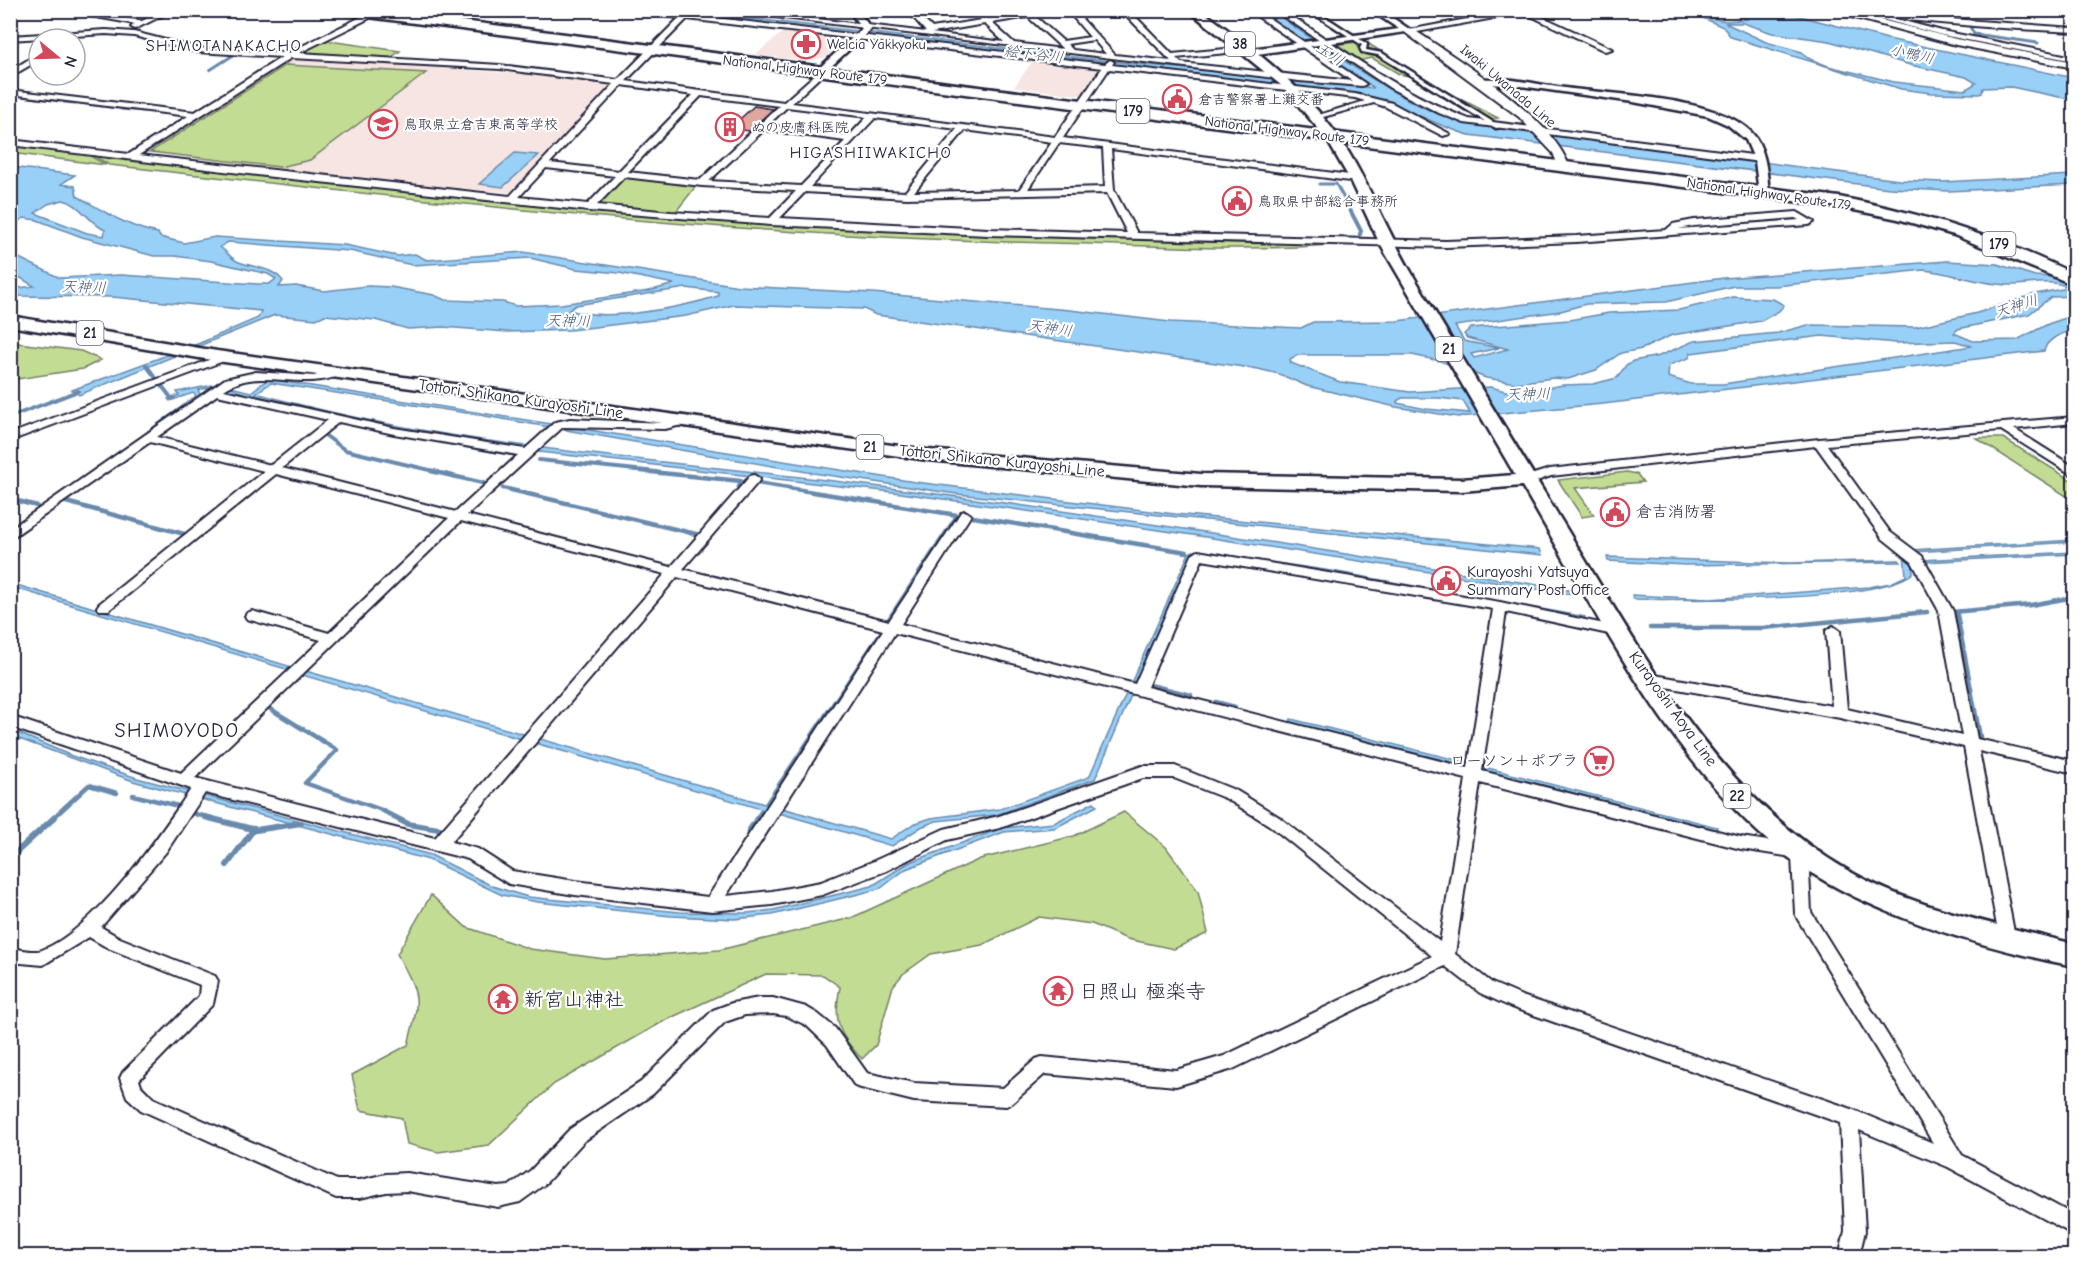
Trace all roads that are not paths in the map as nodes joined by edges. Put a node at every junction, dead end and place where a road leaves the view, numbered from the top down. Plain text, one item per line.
1 (60, 10) edge
2 (102, 10) edge
3 (171, 10) edge
4 (345, 10) edge
5 (626, 10) edge
6 (721, 10) edge
7 (853, 10) edge
8 (910, 10) edge
9 (974, 10) edge
10 (1056, 10) edge
11 (1070, 10) edge
12 (1124, 10) edge
13 (1193, 10) edge
14 (1251, 10) edge
15 (1277, 10) edge
16 (1310, 10) edge
17 (1374, 10) edge
18 (1829, 10) edge
19 (1850, 10) edge
20 (1529, 11) edge
21 (377, 12) edge
22 (1028, 13) edge
23 (687, 14) edge
24 (87, 16) junction
25 (1881, 18) junction
26 (987, 22) junction
27 (142, 23) junction
28 (2074, 30) edge
29 (930, 31) junction
30 (1408, 31) junction
31 (122, 33) junction
32 (862, 34) junction
33 (919, 35) junction
34 (10, 38) edge
35 (1095, 38) junction
36 (1354, 38) junction
37 (1324, 42) junction
38 (1062, 43) junction
39 (1012, 45) junction
40 (1306, 45) junction
41 (652, 48) junction
42 (1608, 49) dead end
43 (1249, 50) junction
44 (1072, 53) junction
45 (290, 55) junction
46 (1172, 56) junction
47 (2074, 58) edge
48 (1109, 63) junction
49 (27, 64) edge
50 (1179, 65) junction
51 (2074, 65) edge
52 (822, 70) junction
53 (10, 75) edge
54 (1385, 80) junction
55 (1483, 81) junction
56 (621, 82) junction
57 (1287, 84) junction
58 (1360, 84) junction
59 (10, 92) edge
60 (700, 92) junction
61 (1355, 96) junction
62 (1376, 101) junction
63 (1081, 102) junction
64 (786, 104) junction
65 (196, 115) junction
66 (873, 116) junction
67 (1316, 117) junction
68 (763, 127) junction
69 (1498, 127) junction
70 (963, 128) junction
71 (1329, 133) junction
72 (1542, 133) junction
73 (1446, 134) dead end
74 (851, 139) junction
75 (1055, 140) junction
76 (10, 142) edge
77 (1107, 147) junction
78 (132, 156) junction
79 (1562, 159) junction
80 (1760, 160) junction
81 (543, 165) junction
82 (619, 175) junction
83 (1357, 179) junction
84 (702, 183) junction
85 (1763, 185) junction
86 (804, 189) junction
87 (1110, 190) junction
88 (1021, 193) junction
89 (907, 195) junction
90 (513, 198) junction
91 (589, 208) junction
92 (771, 222) junction
93 (1668, 233) junction
94 (1134, 237) junction
95 (1388, 246) junction
96 (2074, 272) edge
97 (2074, 280) edge
98 (10, 321) edge
99 (221, 357) junction
100 (339, 372) junction
101 (215, 391) junction
102 (336, 418) junction
103 (2074, 420) edge
104 (686, 421) junction
105 (2005, 428) junction
106 (10, 438) edge
107 (148, 438) junction
108 (1819, 442) junction
109 (526, 453) junction
110 (274, 470) junction
111 (2074, 472) edge
112 (754, 479) dead end
113 (1528, 480) junction
114 (965, 515) dead end
115 (459, 516) junction
116 (10, 535) edge
117 (676, 571) junction
118 (1500, 606) junction
119 (104, 607) dead end
120 (252, 616) dead end
121 (892, 627) junction
122 (1618, 631) junction
123 (1833, 631) dead end
124 (331, 638) junction
125 (1649, 679) junction
126 (1139, 690) junction
127 (1839, 713) junction
128 (10, 721) edge
129 (1972, 744) junction
130 (2074, 767) edge
131 (1473, 773) junction
132 (183, 781) junction
133 (201, 786) junction
134 (438, 846) junction
135 (1800, 852) junction
136 (712, 904) junction
137 (89, 929) junction
138 (2007, 937) junction
139 (10, 955) edge
140 (2074, 955) edge
141 (1446, 957) junction
142 (1849, 1117) junction
143 (1955, 1161) junction
144 (2074, 1225) edge
145 (1849, 1257) edge

1 - 24 street
2 - 24 street
3 - 27 street
4 - 21 highway, National Highway Route 179 / 179
5 - 23 street
6 - 32 street
7 - 32 street
8 - 29 street
9 - 26 street
10 - 22 street
11 - 35 street
12 - 46 street
13 - 43 main road, 38
14 - 40 street
15 - 37 street
16 - 36 street
17 - 30 street
18 - 51 main road
19 - 25 street
20 - 30 main road, Iwaki Uwanada Line
20 - 42 street
21 - 41 highway, National Highway Route 179 / 179
21 - 45 street
22 - 26 street
22 - 38 street
23 - 32 street
23 - 41 street
24 - 27 street
25 - 28 street
25 - 47 street
26 - 29 street
26 - 39 street
27 - 31 street
29 - 33 street
30 - 36 street
30 - 55 main road, Iwaki Uwanada Line
31 - 34 street
31 - 45 street
32 - 33 street
32 - 48 street
32 - 52 street
33 - 39 street
35 - 38 street
35 - 48 street
36 - 37 street
36 - 69 street
37 - 40 street
37 - 54 street
38 - 44 street
39 - 44 street
40 - 43 street
40 - 58 street
41 - 52 highway, National Highway Route 179 / 179
41 - 56 street
43 - 46 street
43 - 57 main road, 38
44 - 48 street
45 - 56 street
45 - 65 street
46 - 50 street
48 - 50 street
48 - 57 street
48 - 63 street
49 - 53 street
50 - 57 street
52 - 63 highway, National Highway Route 179 / 179
52 - 64 street
54 - 58 street
54 - 69 street
55 - 72 main road, Iwaki Uwanada Line
55 - 80 street
56 - 60 street
56 - 81 street
57 - 58 street
57 - 61 street
57 - 67 main road, 38
58 - 61 street
59 - 65 street
60 - 64 street
60 - 82 street
61 - 62 street
62 - 67 street
62 - 73 street
63 - 71 highway, National Highway Route 179 / 179
63 - 75 street
64 - 66 street
64 - 68 street
65 - 78 street
66 - 70 street
66 - 74 street
67 - 71 main road, 38
68 - 74 street
68 - 84 street
69 - 72 street
70 - 75 street
70 - 89 street
71 - 79 highway, National Highway Route 179 / 179
71 - 83 main road, 21
72 - 79 main road, Iwaki Uwanada Line
72 - 80 street
74 - 86 street
75 - 77 street
75 - 88 street
76 - 78 street
77 - 83 street
77 - 87 street
78 - 90 street
79 - 85 highway, National Highway Route 179 / 179
80 - 85 street
81 - 82 street
81 - 90 street
82 - 84 street
82 - 91 street
83 - 95 main road, 21
84 - 86 street
85 - 96 highway, National Highway Route 179 / 179
85 - 97 highway, National Highway Route 179 / 179
86 - 89 street
86 - 92 street
87 - 88 street
87 - 94 street
88 - 89 street
90 - 91 street
91 - 92 street
92 - 94 street
93 - 93 street
93 - 95 street
94 - 95 street
95 - 113 main road, 21
98 - 99 main road, Tottori Shikano Kurayoshi Line / 21
99 - 100 main road, Tottori Shikano Kurayoshi Line / 21
99 - 106 street
100 - 101 street
100 - 104 main road, Tottori Shikano Kurayoshi Line / 21
101 - 102 street
101 - 107 street
102 - 109 street
102 - 110 street
103 - 105 street
104 - 109 street
104 - 113 main road, Tottori Shikano Kurayoshi Line / 21
105 - 108 street
105 - 111 street
107 - 110 street
107 - 116 street
108 - 113 street
108 - 129 street
109 - 115 street
110 - 115 street
110 - 119 street
112 - 117 street
113 - 122 main road, Kurayoshi Aoya Line / 22
114 - 121 street
115 - 117 street
115 - 124 street
117 - 121 street
117 - 134 street
118 - 122 street
118 - 126 street
118 - 131 street
120 - 124 street
121 - 126 street
121 - 136 street
122 - 125 main road, Kurayoshi Aoya Line / 22
123 - 127 street
124 - 132 street
125 - 127 street
125 - 135 main road, Kurayoshi Aoya Line / 22
126 - 131 street
127 - 129 street
128 - 132 street
129 - 130 street
129 - 138 street
131 - 135 street
131 - 141 street
132 - 133 street
133 - 134 street
133 - 137 street
134 - 136 street
135 - 138 main road, Kurayoshi Aoya Line / 22
135 - 143 street
136 - 141 street
137 - 139 street
137 - 141 street
138 - 140 main road, Kurayoshi Aoya Line / 22
141 - 142 street
142 - 143 street
142 - 145 street
143 - 144 street

